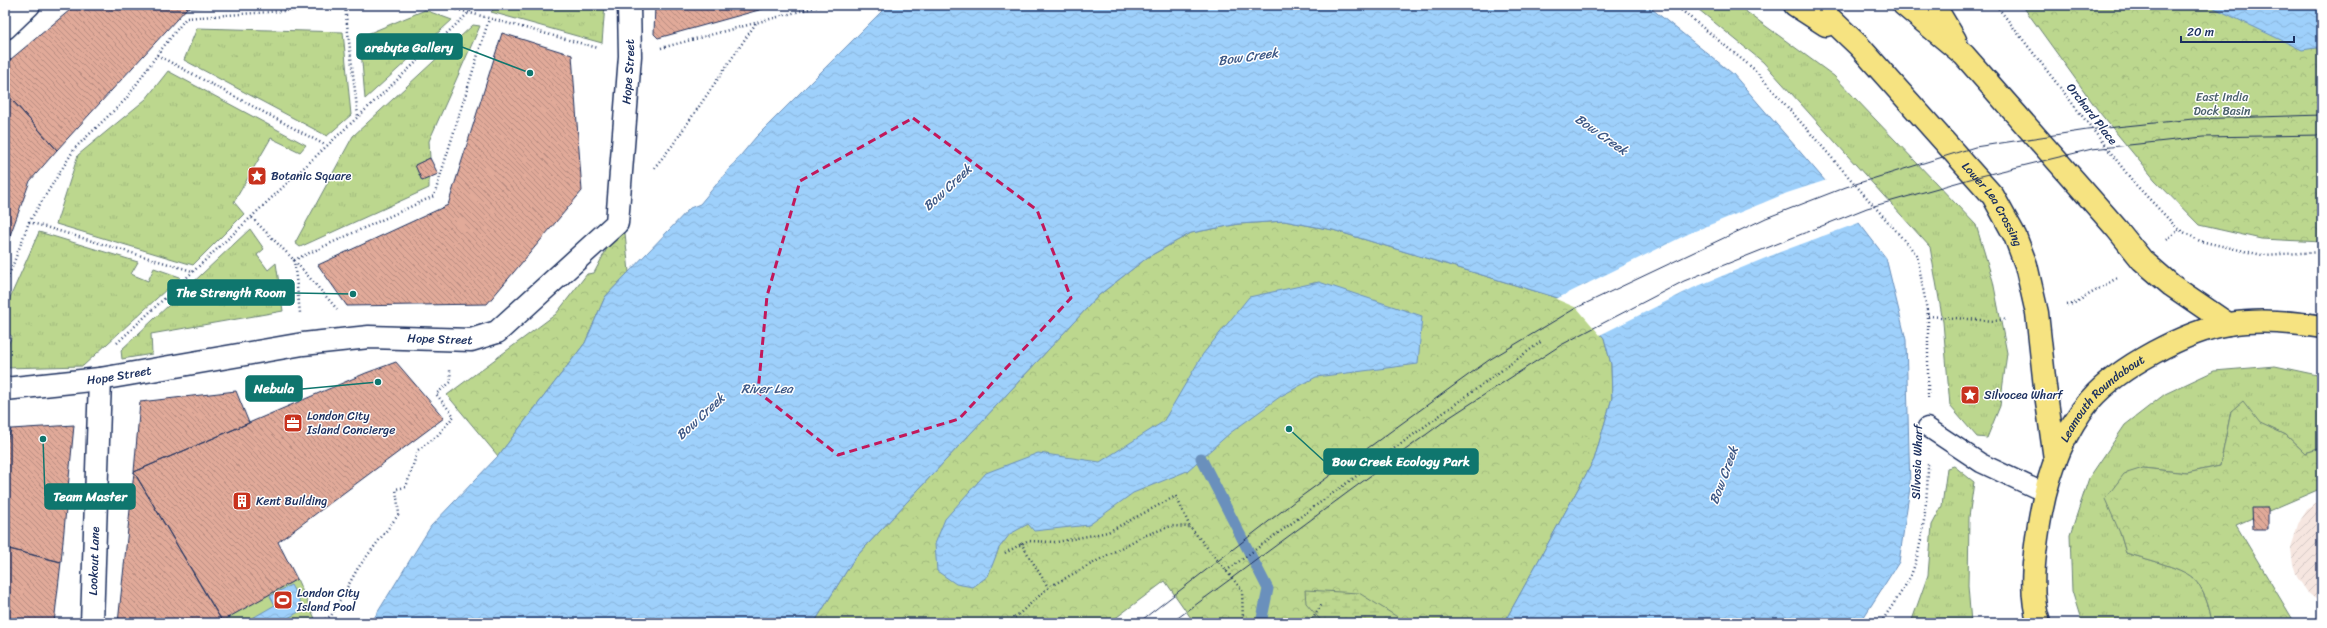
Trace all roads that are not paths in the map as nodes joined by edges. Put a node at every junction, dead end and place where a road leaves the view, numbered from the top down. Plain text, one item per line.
1 (30, 5) edge
2 (629, 5) edge
3 (1795, 5) edge
4 (1816, 5) edge
5 (1904, 5) edge
6 (1934, 5) edge
7 (5, 28) edge
8 (1859, 46) junction
9 (1964, 55) junction
10 (2228, 324) junction
11 (2322, 327) edge
12 (100, 379) junction
13 (5, 389) edge
14 (1928, 427) road end
15 (2055, 459) junction
16 (2045, 493) junction
17 (2033, 618) edge
18 (92, 623) edge

1 - 7 street
2 - 12 street, Hope Street
3 - 8 highway
4 - 8 highway, Lower Lea Crossing
5 - 9 highway
6 - 9 highway
8 - 15 highway, Lower Lea Crossing
9 - 10 highway
10 - 11 highway, Leamouth Roundabout
10 - 15 highway, Leamouth Roundabout
12 - 13 street, Hope Street
12 - 18 street, Lookout Lane
14 - 16 lane
15 - 16 highway, Leamouth Roundabout
16 - 17 highway, Leamouth Roundabout

